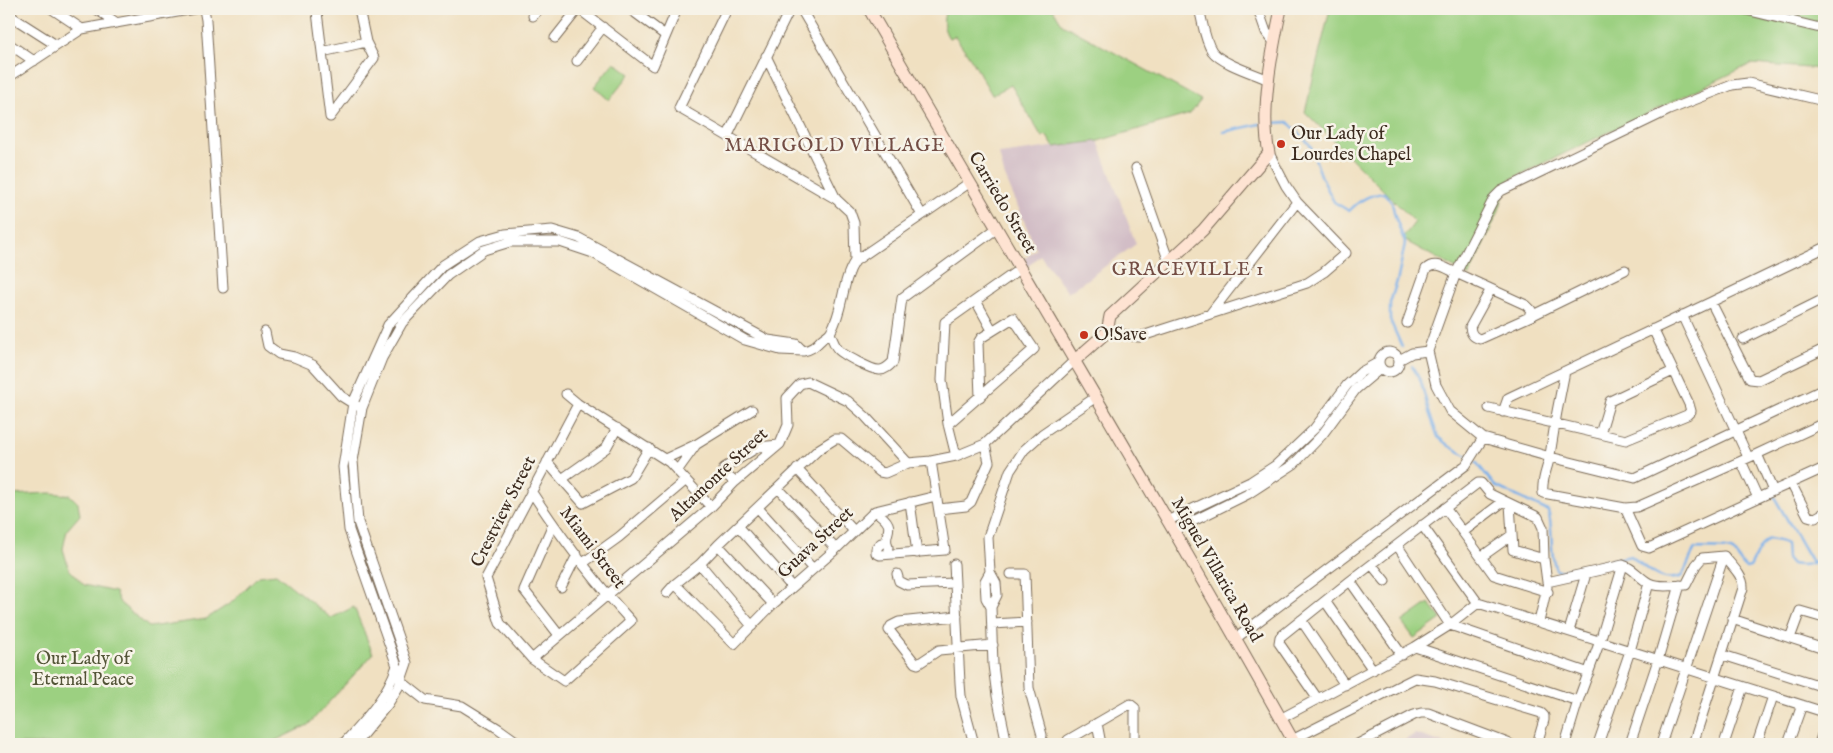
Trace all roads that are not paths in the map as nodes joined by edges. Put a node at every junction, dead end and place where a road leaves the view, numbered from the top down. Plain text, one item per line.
1 (12, 9) edge
2 (52, 9) edge
3 (96, 9) edge
4 (194, 9) edge
5 (204, 9) edge
6 (359, 9) edge
7 (578, 9) edge
8 (630, 9) edge
9 (678, 9) edge
10 (727, 9) edge
11 (790, 9) edge
12 (801, 9) edge
13 (869, 9) edge
14 (1199, 9) edge
15 (1258, 9) edge
16 (1281, 9) edge
17 (1742, 9) edge
18 (318, 10) edge
19 (169, 11) edge
20 (9, 14) edge
21 (117, 23) junction
22 (603, 27) junction
23 (82, 29) junction
24 (1824, 29) edge
25 (665, 35) junction
26 (555, 38) dead end
27 (366, 42) junction
28 (1274, 42) junction
29 (9, 44) edge
30 (56, 46) junction
31 (322, 52) junction
32 (766, 56) junction
33 (34, 60) junction
34 (577, 62) dead end
35 (9, 77) edge
36 (1268, 80) junction
37 (1824, 101) edge
38 (728, 135) junction
39 (1269, 153) junction
40 (1136, 168) dead end
41 (969, 183) junction
42 (836, 199) junction
43 (1297, 202) junction
44 (922, 216) junction
45 (996, 229) junction
46 (480, 240) junction
47 (1824, 248) edge
48 (484, 250) junction
49 (855, 261) junction
50 (1169, 262) junction
51 (1020, 269) junction
52 (1625, 270) dead end
53 (1456, 273) junction
54 (222, 288) dead end
55 (1491, 289) junction
56 (1824, 299) edge
57 (976, 301) junction
58 (1711, 302) junction
59 (1209, 314) junction
60 (1682, 316) junction
61 (1529, 317) junction
62 (1407, 323) dead end
63 (992, 330) junction
64 (1653, 330) junction
65 (265, 332) dead end
66 (1107, 332) junction
67 (830, 333) junction
68 (1743, 339) dead end
69 (800, 347) junction
70 (1824, 349) edge
71 (1428, 351) junction
72 (1399, 360) junction
73 (1074, 361) junction
74 (1380, 365) junction
75 (1565, 371) junction
76 (1673, 371) junction
77 (1824, 389) edge
78 (566, 394) dead end
79 (980, 397) junction
80 (1096, 397) junction
81 (353, 403) junction
82 (578, 404) junction
83 (362, 408) junction
84 (1489, 408) dead end
85 (752, 410) dead end
86 (1503, 412) junction
87 (1107, 414) joint
88 (1554, 423) junction
89 (1824, 423) edge
90 (948, 424) junction
91 (617, 428) junction
92 (1736, 431) junction
93 (1600, 434) junction
94 (1484, 438) junction
95 (697, 444) junction
96 (780, 444) junction
97 (985, 444) junction
98 (649, 448) junction
99 (956, 456) junction
100 (1749, 457) junction
101 (1550, 458) junction
102 (664, 459) junction
103 (931, 461) junction
104 (547, 462) junction
105 (908, 462) junction
106 (1824, 468) edge
107 (797, 469) junction
108 (677, 471) junction
109 (562, 479) junction
110 (686, 480) junction
111 (734, 482) junction
112 (1792, 483) junction
113 (778, 488) junction
114 (531, 491) junction
115 (1773, 491) junction
116 (936, 496) junction
117 (1758, 498) junction
118 (910, 502) junction
119 (1507, 502) junction
120 (711, 507) junction
121 (758, 508) junction
122 (1445, 508) junction
123 (1625, 508) junction
124 (939, 509) junction
125 (875, 511) junction
126 (1824, 513) edge
127 (553, 524) junction
128 (1422, 525) junction
129 (1170, 526) junction
130 (739, 527) junction
131 (854, 531) junction
132 (1463, 532) junction
133 (1512, 534) junction
134 (886, 543) junction
135 (718, 545) junction
136 (1397, 545) junction
137 (836, 549) junction
138 (917, 553) junction
139 (891, 554) junction
140 (577, 555) junction
141 (1724, 556) junction
142 (1481, 557) junction
143 (1544, 559) junction
144 (583, 563) junction
145 (700, 564) junction
146 (954, 564) dead end
147 (1372, 565) junction
148 (1623, 565) junction
149 (813, 569) junction
150 (897, 574) dead end
151 (1011, 574) dead end
152 (1586, 574) junction
153 (1350, 581) junction
154 (1385, 581) dead end
155 (1547, 582) junction
156 (955, 583) junction
157 (1649, 583) junction
158 (675, 584) junction
159 (1680, 585) junction
160 (561, 587) dead end
161 (792, 588) junction
162 (1548, 592) junction
163 (667, 594) dead end
164 (608, 596) junction
165 (1325, 601) junction
166 (1478, 602) junction
167 (773, 604) junction
168 (956, 616) junction
169 (1824, 618) edge
170 (1732, 619) junction
171 (1301, 620) junction
172 (631, 622) joint
173 (1027, 622) junction
174 (1539, 622) junction
175 (992, 624) junction
176 (1450, 625) junction
177 (752, 626) junction
178 (1569, 631) junction
179 (559, 635) junction
180 (1790, 638) junction
181 (1235, 639) junction
182 (1600, 641) junction
183 (993, 645) junction
184 (1415, 647) junction
185 (958, 648) junction
186 (1824, 649) edge
187 (1630, 651) junction
188 (1402, 654) junction
189 (1723, 655) junction
190 (532, 659) junction
191 (1658, 660) junction
192 (1687, 669) junction
193 (1373, 670) junction
194 (1589, 673) junction
195 (1715, 678) junction
196 (401, 681) junction
197 (1345, 685) junction
198 (1743, 687) junction
199 (1824, 687) edge
200 (1773, 696) junction
201 (1317, 698) junction
202 (1578, 701) junction
203 (1802, 705) junction
204 (1824, 712) edge
205 (1280, 719) junction
206 (1097, 723) junction
207 (1824, 729) edge
208 (1294, 742) edge
209 (343, 744) edge
210 (354, 744) edge
211 (520, 744) edge
212 (974, 744) edge
213 (1007, 744) edge
214 (1041, 744) edge
215 (1066, 744) edge
216 (1101, 744) edge
217 (1135, 744) edge
218 (1358, 744) edge
219 (1510, 744) edge
220 (1537, 744) edge
221 (1564, 744) edge
222 (1598, 744) edge
223 (1630, 744) edge
224 (1661, 744) edge
225 (1693, 744) edge
226 (1724, 744) edge
227 (1756, 744) edge
228 (1788, 744) edge
229 (1819, 744) edge

1 - 20 street
2 - 23 street
3 - 21 street
4 - 19 street
5 - 54 street
6 - 27 street
7 - 22 street
7 - 26 street
8 - 25 street
9 - 25 street
10 - 38 street
11 - 32 street
12 - 44 street
13 - 41 main road, Carriedo Street
14 - 36 street
15 - 28 street
16 - 28 main road
17 - 24 street
18 - 31 street
19 - 21 street
20 - 30 street
21 - 23 street
22 - 25 street
22 - 34 street
23 - 30 street
27 - 31 street
27 - 31 street
28 - 36 main road
29 - 33 street
30 - 33 street
32 - 38 street
32 - 42 street
33 - 35 street
36 - 39 main road
37 - 53 street
38 - 42 street
39 - 43 street
39 - 50 main road
40 - 50 street
41 - 44 street
41 - 45 main road, Carriedo Street
42 - 49 street
43 - 59 street
43 - 59 street
44 - 49 street
45 - 51 main road, Carriedo Street
45 - 67 street
46 - 48 street
46 - 69 street
46 - 81 street
47 - 58 street
48 - 69 street
48 - 83 street
49 - 67 street
50 - 66 main road
51 - 57 street
51 - 73 main road, Carriedo Street
52 - 61 street
53 - 55 street
53 - 62 street
53 - 71 street
55 - 61 street
55 - 61 street
56 - 68 street
57 - 63 street
57 - 90 street
58 - 60 street
58 - 70 street
59 - 66 street
60 - 64 street
60 - 92 street
63 - 79 street
63 - 79 street
64 - 75 street
64 - 76 street
65 - 81 street
66 - 73 main road
67 - 69 street
71 - 72 street
71 - 94 street
72 - 74 street
72 - 74 street
73 - 80 main road, Carriedo Street
73 - 97 street
74 - 129 street
75 - 86 street
75 - 88 street
76 - 93 street
76 - 93 street
77 - 92 street
78 - 82 street
79 - 90 street
80 - 87 main road, Carriedo Street
80 - 175 street
81 - 83 street
81 - 209 street
82 - 91 street
82 - 104 street, Crestview Street
83 - 196 street
84 - 86 street
85 - 95 street
86 - 88 street
87 - 129 main road, Miguel Villarica Road
88 - 93 street
88 - 101 street
89 - 100 street
90 - 99 street
91 - 98 street
91 - 109 street
92 - 100 street
92 - 101 street
94 - 101 street
94 - 181 street
95 - 102 street
95 - 108 street
96 - 105 street, Altamonte Street
96 - 111 street, Altamonte Street
96 - 111 street
97 - 99 street
97 - 124 street
98 - 102 street
98 - 109 street
99 - 103 street
100 - 115 street
100 - 117 street
100 - 123 street
101 - 123 street
102 - 108 street
103 - 105 street
103 - 116 street
104 - 109 street
104 - 114 street, Crestview Street
105 - 107 street
106 - 112 street
107 - 113 street
107 - 131 street
108 - 110 street
110 - 120 street
110 - 144 street
111 - 120 street, Altamonte Street
112 - 115 street
112 - 126 street
113 - 121 street
113 - 137 street
114 - 127 street, Miami Street
114 - 190 street, Crestview Street
115 - 117 street
116 - 118 street, Guava Street
116 - 124 street
117 - 123 street
118 - 125 street, Guava Street
118 - 138 street
119 - 122 street
119 - 132 street
119 - 133 street
119 - 143 street
120 - 164 street, Altamonte Street
121 - 130 street
121 - 149 street
122 - 128 street
122 - 132 street
124 - 138 street
125 - 131 street, Guava Street
125 - 134 street
127 - 140 street, Miami Street
127 - 179 street
128 - 136 street
128 - 166 street
129 - 181 main road, Miguel Villarica Road
130 - 135 street
130 - 161 street
131 - 137 street, Guava Street
132 - 142 street
133 - 142 street
133 - 143 street
134 - 139 street
134 - 139 street
135 - 145 street
135 - 167 street
136 - 147 street
136 - 176 street
137 - 149 street, Guava Street
138 - 139 street
140 - 144 street, Miami Street
140 - 160 street
141 - 159 street
141 - 170 street
141 - 192 street
142 - 162 street
143 - 155 street
144 - 164 street, Miami Street
145 - 158 street
145 - 177 street
146 - 156 street
147 - 153 street
147 - 154 street
148 - 152 street
148 - 157 street
148 - 182 street
149 - 161 street, Guava Street
150 - 156 street
151 - 173 street
152 - 155 street
152 - 178 street
153 - 165 street
153 - 188 street
155 - 162 street
156 - 168 street
157 - 159 street
157 - 187 street
158 - 163 street
158 - 177 street, Guava Street
159 - 191 street
161 - 167 street, Guava Street
162 - 174 street
164 - 172 street, Miami Street
164 - 179 street, Altamonte Street
165 - 171 street
165 - 193 street
166 - 174 street
166 - 176 street
167 - 177 street, Guava Street
168 - 185 street
168 - 185 street
169 - 180 street
170 - 180 street
170 - 189 street
171 - 197 street
171 - 201 street
172 - 190 street, Crestview Street
173 - 175 street
173 - 214 street
174 - 178 street
175 - 183 street
176 - 184 street
176 - 194 street
178 - 182 street
179 - 190 street, Altamonte Street
180 - 186 street
181 - 205 main road, Miguel Villarica Road
182 - 187 street
182 - 194 street
183 - 185 street
183 - 213 street
184 - 188 street
184 - 202 street
185 - 212 street
187 - 191 street
187 - 222 street
188 - 193 street
189 - 195 street
189 - 199 street
191 - 192 street
191 - 223 street
192 - 195 street
192 - 224 street
193 - 197 street
194 - 202 street
195 - 198 street
195 - 225 street
196 - 210 street
196 - 211 street
197 - 201 street
198 - 200 street
198 - 226 street
200 - 203 street
200 - 227 street
201 - 205 street
202 - 221 street
203 - 204 street
203 - 228 street
205 - 208 main road, Miguel Villarica Road
206 - 215 street
206 - 216 street
206 - 217 street
207 - 229 street
208 - 220 street
218 - 219 street

